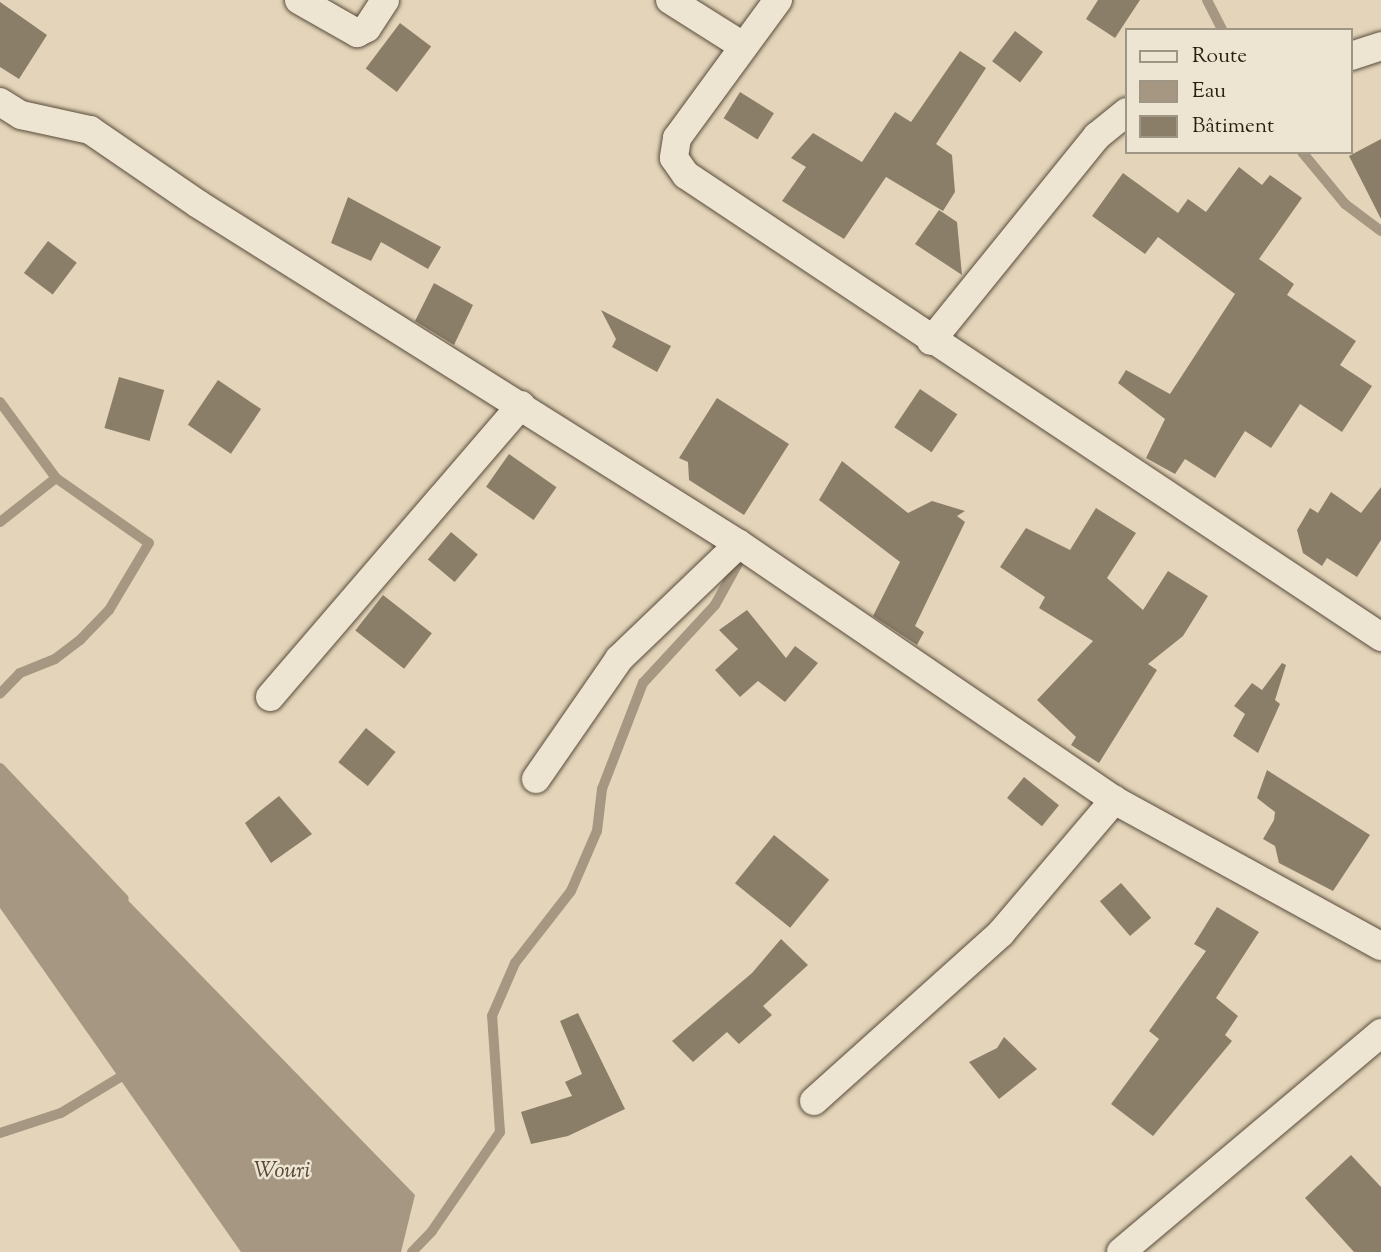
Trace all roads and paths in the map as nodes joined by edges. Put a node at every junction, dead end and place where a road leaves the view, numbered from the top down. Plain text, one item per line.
1 (299, 0) edge
2 (385, 0) edge
3 (670, 0) edge
4 (778, 0) edge
5 (743, 46) junction
6 (1381, 46) edge
7 (1353, 54) edge
8 (0, 102) edge
9 (1126, 114) edge
10 (931, 341) junction
11 (522, 405) junction
12 (739, 544) junction
13 (1381, 637) edge
14 (270, 697) dead end
15 (536, 779) dead end
16 (1114, 800) junction
17 (1381, 946) edge
18 (1381, 1032) edge
19 (814, 1101) dead end
20 (1121, 1252) edge

1 - 2 street
3 - 5 street
4 - 5 street
5 - 10 street
6 - 7 street
8 - 11 street
9 - 10 street
10 - 13 street
11 - 12 street
11 - 14 street
12 - 15 street
12 - 16 street
16 - 17 street
16 - 19 street
18 - 20 street

